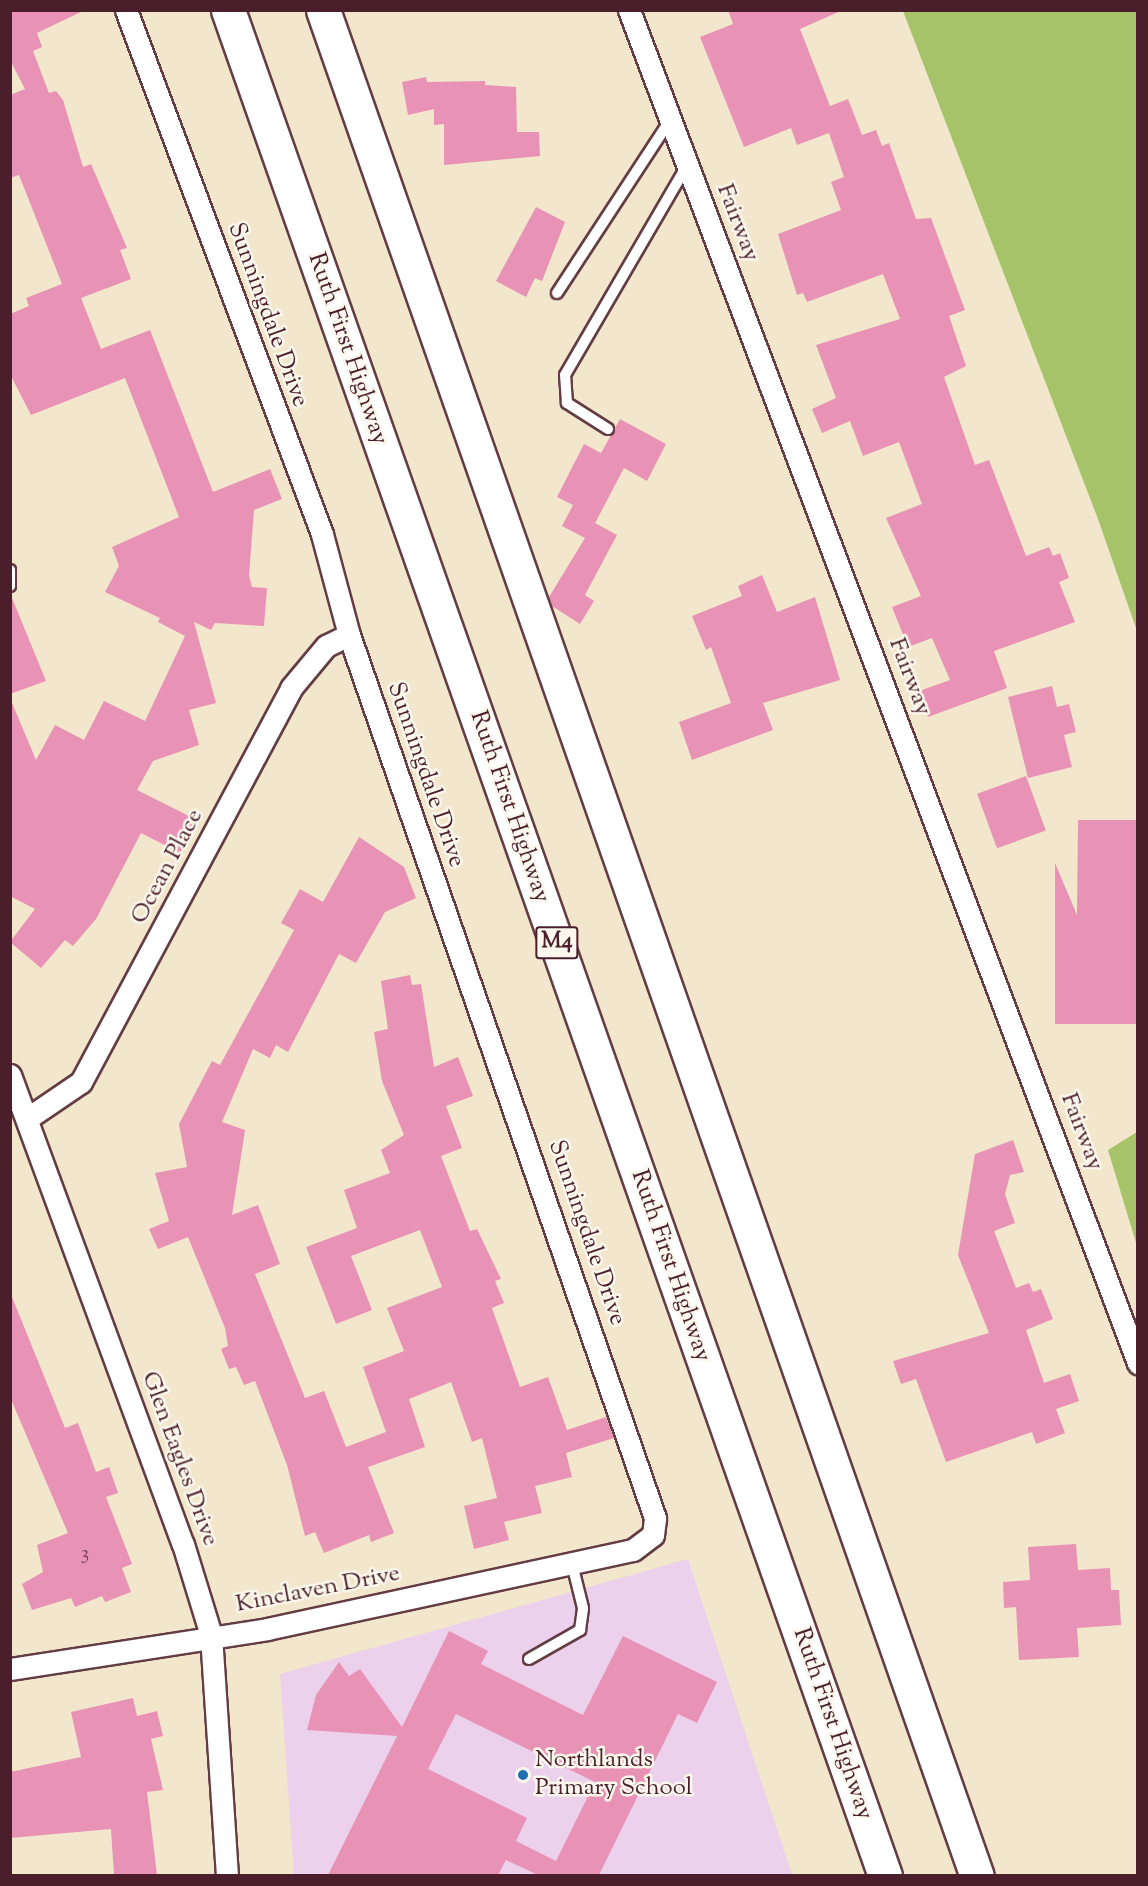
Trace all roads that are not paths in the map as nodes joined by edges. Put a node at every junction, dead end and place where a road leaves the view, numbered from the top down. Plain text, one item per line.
1 (126, 10) edge
2 (228, 10) edge
3 (324, 10) edge
4 (628, 10) edge
5 (670, 119) junction
6 (688, 165) junction
7 (557, 293) dead end
8 (608, 429) dead end
9 (10, 570) edge
10 (10, 586) edge
11 (349, 635) junction
12 (10, 1075) edge
13 (27, 1118) junction
14 (1137, 1363) edge
15 (633, 1550) joint
16 (572, 1564) junction
17 (211, 1635) junction
18 (530, 1659) dead end
19 (10, 1670) edge
20 (228, 1875) edge
21 (885, 1875) edge
22 (977, 1875) edge

1 - 11 street, Sunningdale Drive
2 - 21 highway, Ruth First Highway / M4
3 - 22 highway
4 - 5 street, Fairway
5 - 6 street, Fairway
5 - 7 lane
6 - 8 lane
6 - 14 street, Fairway
9 - 10 lane
11 - 13 street, Ocean Place
11 - 15 street, Sunningdale Drive
12 - 13 street, Glen Eagles Drive
13 - 17 street, Glen Eagles Drive
15 - 16 street, Kinclaven Drive
16 - 17 street, Kinclaven Drive
16 - 18 lane
17 - 19 street, Kinclaven Drive
17 - 20 street, Glen Eagles Drive

